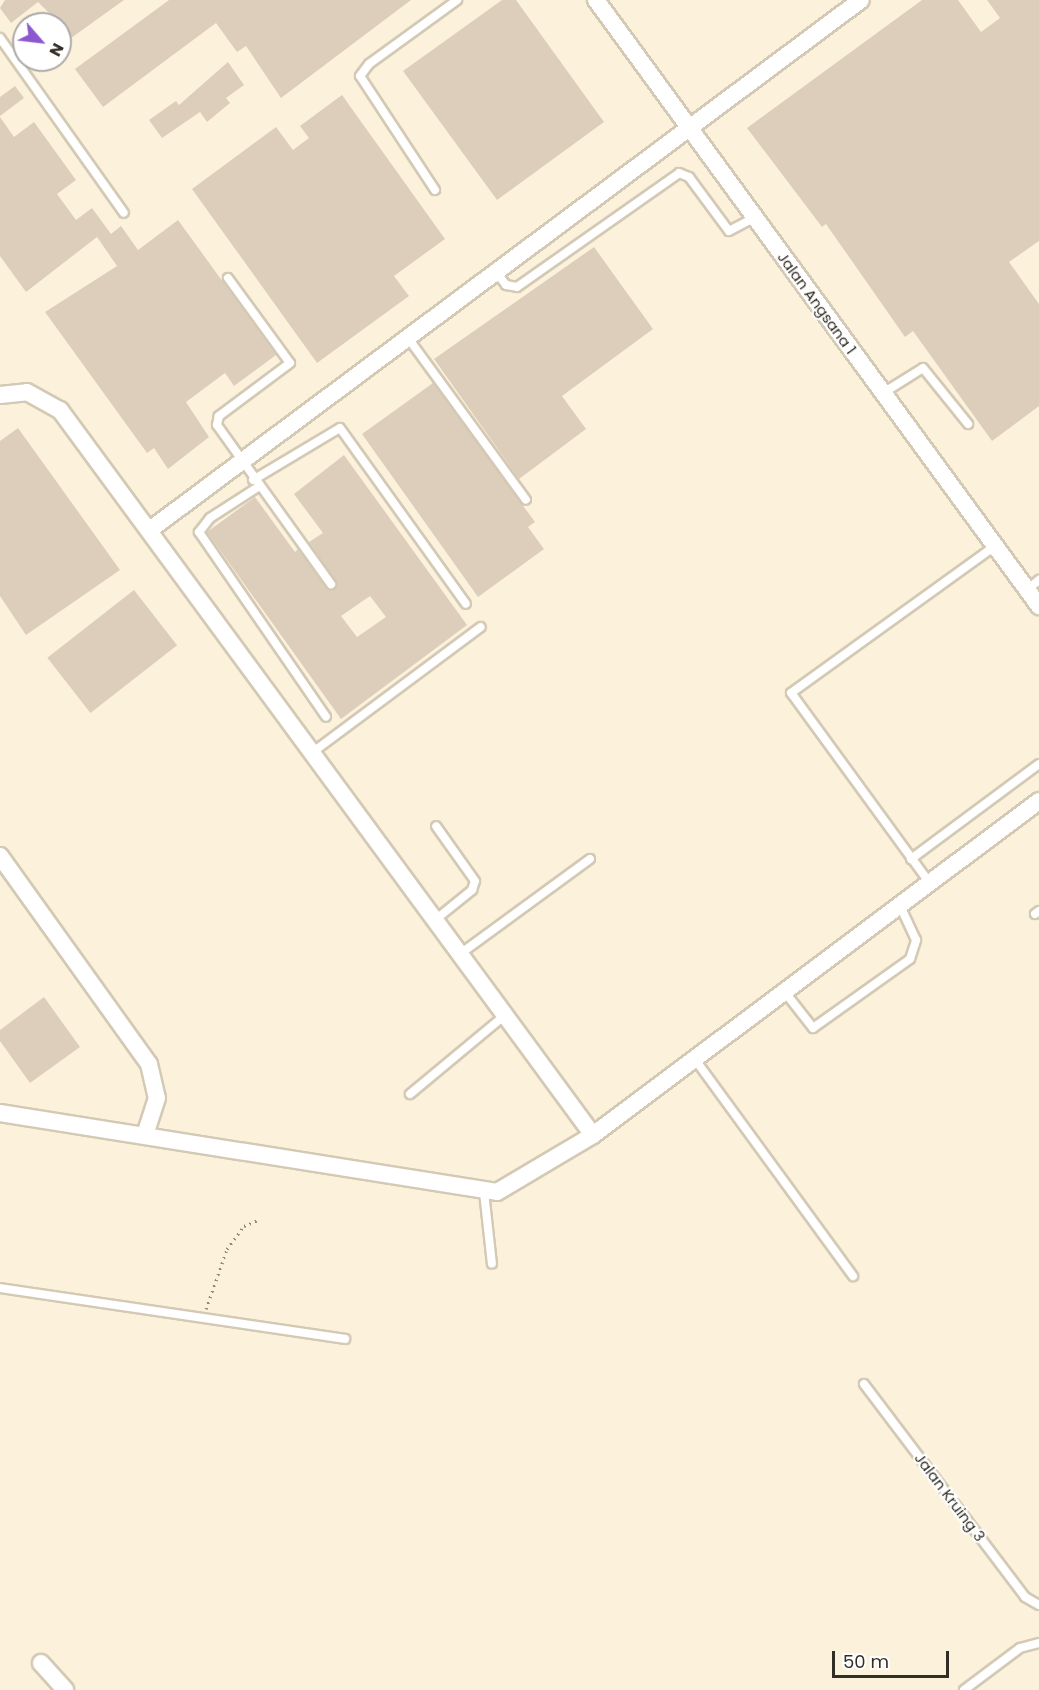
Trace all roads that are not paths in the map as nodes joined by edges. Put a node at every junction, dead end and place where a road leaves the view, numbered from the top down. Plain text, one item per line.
1 (458, 0) edge
2 (596, 0) edge
3 (861, 0) edge
4 (0, 38) edge
5 (690, 128) junction
6 (435, 190) dead end
7 (124, 213) dead end
8 (754, 217) junction
9 (496, 272) junction
10 (228, 278) dead end
11 (408, 338) junction
12 (883, 393) junction
13 (0, 395) edge
14 (968, 424) dead end
15 (240, 463) junction
16 (256, 483) junction
17 (526, 500) dead end
18 (151, 529) junction
19 (995, 546) junction
20 (332, 584) dead end
21 (1033, 585) edge
22 (466, 604) dead end
23 (1039, 606) edge
24 (481, 627) dead end
25 (326, 717) dead end
26 (313, 752) junction
27 (1039, 764) edge
28 (1039, 801) edge
29 (436, 826) dead end
30 (0, 856) edge
31 (590, 859) dead end
32 (911, 859) junction
33 (928, 882) junction
34 (899, 903) junction
35 (435, 920) junction
36 (460, 954) junction
37 (783, 989) junction
38 (505, 1015) junction
39 (694, 1058) junction
40 (410, 1094) dead end
41 (0, 1113) edge
42 (145, 1135) junction
43 (593, 1135) junction
44 (484, 1192) junction
45 (492, 1264) dead end
46 (853, 1276) dead end
47 (0, 1288) edge
48 (345, 1339) dead end
49 (864, 1384) dead end
50 (1039, 1605) edge
51 (1039, 1643) edge
52 (41, 1663) dead end
53 (65, 1690) edge
54 (964, 1690) edge

1 - 6 lane
2 - 5 street, Jalan Angsana 1
3 - 5 street
4 - 7 lane
5 - 8 street, Jalan Angsana 1
5 - 9 street
8 - 9 lane
8 - 12 street, Jalan Angsana 1
9 - 11 street
10 - 15 lane
11 - 15 street
11 - 17 lane
12 - 14 lane
12 - 19 street, Jalan Angsana 1
13 - 18 street
15 - 16 lane
15 - 18 street
16 - 20 lane
16 - 22 lane
16 - 25 lane
18 - 26 street
19 - 21 street, Jalan Angsana 1
19 - 32 lane
21 - 23 street, Jalan Angsana 1
24 - 26 lane
26 - 35 street
27 - 32 lane
28 - 33 street
29 - 35 lane
30 - 42 street
31 - 36 lane
32 - 33 lane
33 - 34 street
34 - 37 street
34 - 37 lane
35 - 36 street
36 - 38 street
37 - 39 street
38 - 40 lane
38 - 43 street
39 - 43 street
39 - 46 lane
41 - 42 street
42 - 44 street
43 - 44 street
44 - 45 lane
47 - 48 lane
49 - 50 lane, Jalan Kruing 3
51 - 54 lane
52 - 53 street

